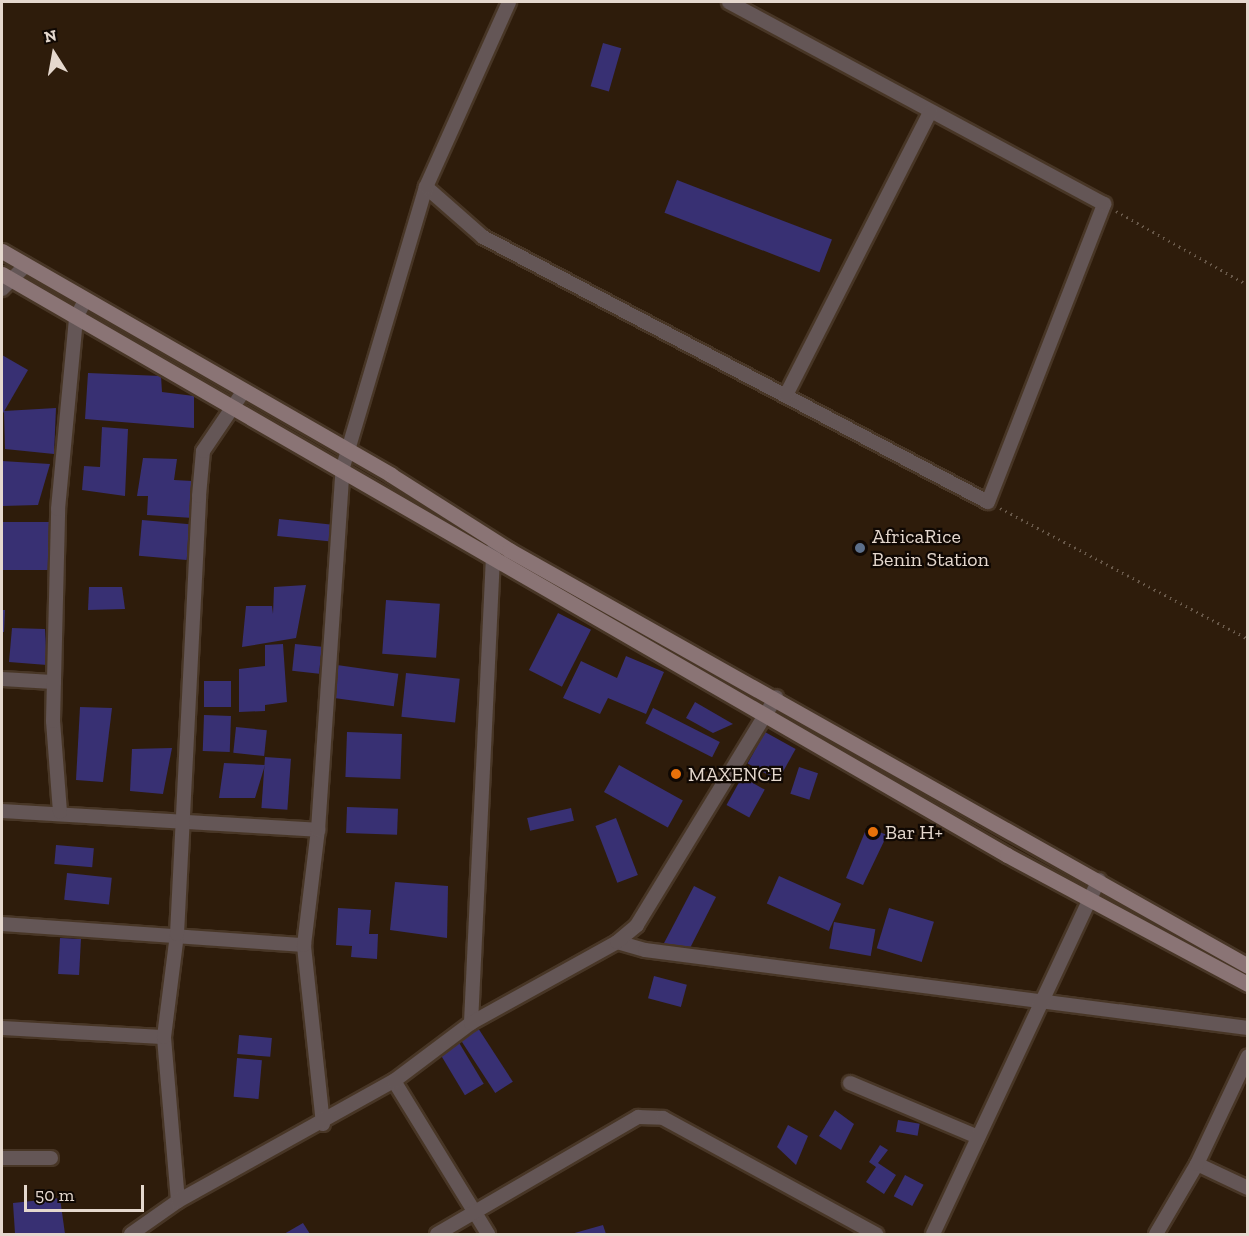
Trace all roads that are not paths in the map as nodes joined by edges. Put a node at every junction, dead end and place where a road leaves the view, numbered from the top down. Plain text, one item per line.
1 (509, 2) edge
2 (729, 2) edge
3 (930, 112) junction
4 (426, 187) junction
5 (2, 251) edge
6 (26, 265) junction
7 (3, 280) edge
8 (85, 300) junction
9 (76, 318) junction
10 (243, 392) junction
11 (786, 395) junction
12 (229, 407) junction
13 (346, 451) junction
14 (343, 467) junction
15 (498, 543) junction
16 (489, 557) junction
17 (2, 679) edge
18 (54, 681) junction
19 (776, 697) junction
20 (764, 715) junction
21 (2, 811) edge
22 (60, 812) junction
23 (183, 821) junction
24 (318, 830) junction
25 (1099, 880) junction
26 (1088, 896) junction
27 (2, 924) edge
28 (177, 934) junction
29 (617, 942) junction
30 (304, 945) junction
31 (1248, 966) edge
32 (1248, 984) edge
33 (1040, 1002) junction
34 (471, 1023) junction
35 (2, 1028) edge
36 (1248, 1028) edge
37 (164, 1037) junction
38 (1248, 1056) edge
39 (394, 1081) junction
40 (850, 1083) dead end
41 (323, 1124) junction
42 (978, 1137) junction
43 (2, 1158) edge
44 (51, 1158) dead end
45 (1197, 1164) junction
46 (1248, 1188) edge
47 (178, 1201) junction
48 (474, 1212) junction
49 (131, 1234) edge
50 (437, 1234) edge
51 (488, 1234) edge
52 (876, 1234) edge
53 (933, 1234) edge
54 (1156, 1234) edge

1 - 4 street
2 - 3 street
3 - 11 street
3 - 11 street
4 - 11 street
4 - 13 street
5 - 6 main road
6 - 7 street
6 - 8 main road
7 - 9 main road
8 - 9 street
8 - 10 main road
9 - 12 main road
9 - 18 street
10 - 12 street
10 - 13 main road
12 - 14 main road
12 - 23 street
13 - 14 street
13 - 15 main road
14 - 16 main road
14 - 24 street
15 - 16 street
15 - 19 main road
16 - 20 main road
16 - 34 street
17 - 18 street
18 - 22 street
19 - 20 street
19 - 25 main road
20 - 26 main road
20 - 29 street
21 - 22 street
22 - 23 street
23 - 24 street
23 - 28 street
24 - 30 street
25 - 26 street
25 - 31 main road
26 - 32 main road
26 - 33 street
27 - 28 street
28 - 30 street
28 - 37 street
29 - 33 street
29 - 34 street
30 - 41 street
33 - 36 street
33 - 42 street
34 - 39 street
35 - 37 street
37 - 47 street
38 - 45 street
39 - 41 street
39 - 48 street
40 - 42 street
41 - 47 street
42 - 53 street
43 - 44 street
45 - 46 street
45 - 54 street
47 - 49 street
48 - 50 street
48 - 51 street
48 - 52 street

